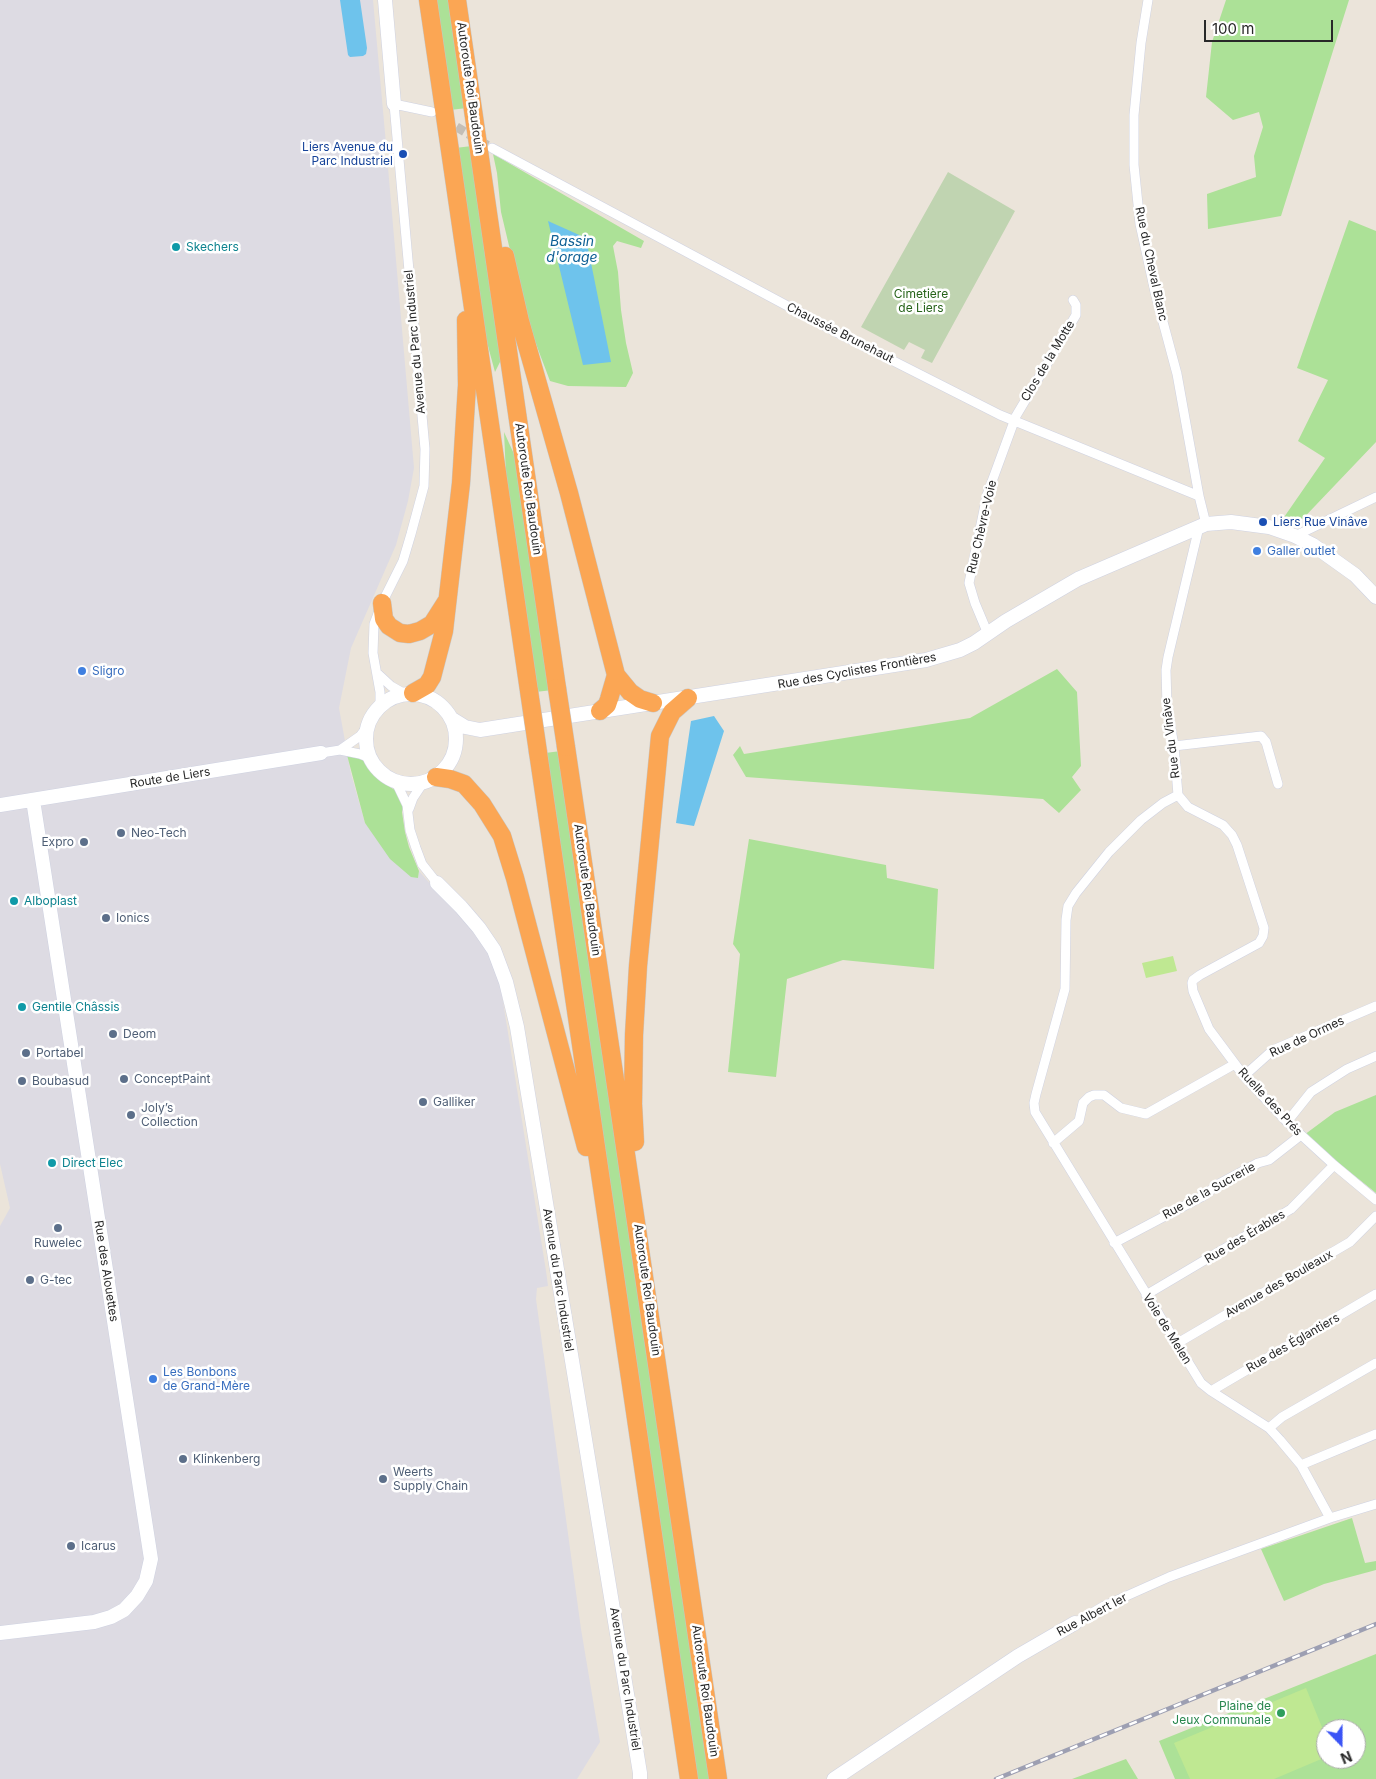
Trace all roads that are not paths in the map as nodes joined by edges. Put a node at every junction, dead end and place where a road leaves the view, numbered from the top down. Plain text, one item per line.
1 (385, 0) edge
2 (428, 0) edge
3 (457, 0) edge
4 (1148, 0) edge
5 (394, 104) junction
6 (432, 112) dead end
7 (492, 148) tunnel mouth
8 (487, 204) junction
9 (470, 287) junction
10 (1073, 300) dead end
11 (1014, 421) junction
12 (1199, 496) junction
13 (1376, 497) edge
14 (1203, 526) junction
15 (1295, 536) junction
16 (1376, 597) edge
17 (449, 598) junction
18 (382, 603) junction
19 (988, 634) junction
20 (378, 674) junction
21 (616, 675) junction
22 (409, 694) junction
23 (688, 698) junction
24 (653, 704) junction
25 (380, 706) junction
26 (633, 706) junction
27 (600, 711) junction
28 (452, 719) junction
29 (367, 727) junction
30 (480, 730) junction
31 (660, 736) junction
32 (1174, 746) junction
33 (340, 750) junction
34 (455, 751) junction
35 (320, 753) joint
36 (370, 758) junction
37 (429, 780) junction
38 (396, 782) junction
39 (1278, 784) dead end
40 (1178, 795) junction
41 (33, 800) junction
42 (0, 805) edge
43 (408, 810) junction
44 (437, 883) joint
45 (1376, 1006) edge
46 (1376, 1056) edge
47 (1235, 1064) junction
48 (1244, 1076) junction
49 (1035, 1112) joint
50 (1287, 1122) junction
51 (1301, 1135) junction
52 (1053, 1143) junction
53 (1334, 1165) junction
54 (603, 1196) junction
55 (634, 1200) junction
56 (1376, 1200) edge
57 (1376, 1216) edge
58 (1114, 1243) junction
59 (1376, 1294) edge
60 (1146, 1295) junction
61 (1176, 1344) junction
62 (1376, 1363) edge
63 (1211, 1391) junction
64 (1269, 1428) junction
65 (1376, 1434) edge
66 (1301, 1465) junction
67 (1376, 1504) edge
68 (1330, 1518) junction
69 (1075, 1623) joint
70 (0, 1633) edge
71 (640, 1779) edge
72 (689, 1779) edge
73 (718, 1779) edge
74 (834, 1779) edge

1 - 5 street, Avenue du Parc Industriel
2 - 9 highway
3 - 8 highway, Autoroute Roi Baudouin
4 - 12 street, Rue du Cheval Blanc
5 - 6 street
5 - 18 street, Avenue du Parc Industriel
7 - 11 street, Chaussée Brunehaut
8 - 21 highway
8 - 55 highway, Autoroute Roi Baudouin, bridge
9 - 17 highway
9 - 54 highway, bridge
10 - 11 street, Clos de la Motte
11 - 12 street, Chaussée Brunehaut
11 - 19 street, Rue Chèvre-Voie
12 - 14 street, Rue du Cheval Blanc
13 - 15 street
14 - 15 street
14 - 19 street, Rue des Cyclistes Frontières
14 - 32 street, Rue du Vinâve
15 - 16 street
17 - 18 highway
17 - 22 highway
18 - 20 street, Avenue du Parc Industriel
19 - 23 street, Rue des Cyclistes Frontières
20 - 22 street
20 - 25 street, Avenue du Parc Industriel
21 - 24 highway
21 - 27 highway
22 - 25 street
22 - 28 street
23 - 24 street, Rue des Cyclistes Frontières
23 - 31 highway
24 - 26 street, Rue des Cyclistes Frontières
25 - 29 street
26 - 27 street, Rue des Cyclistes Frontières
26 - 31 highway
27 - 30 street, Rue des Cyclistes Frontières
28 - 30 street, Rue des Cyclistes Frontières
28 - 34 street
29 - 33 street, Route de Liers
29 - 36 street
30 - 34 street, Rue des Cyclistes Frontières
31 - 55 highway
32 - 39 street
32 - 40 street, Rue du Vinâve
33 - 35 street, Route de Liers
33 - 36 street, Route de Liers
34 - 37 street
35 - 41 street, Route de Liers
36 - 38 street
37 - 38 street
37 - 43 street
37 - 54 highway
38 - 43 street, Avenue du Parc Industriel
40 - 47 street, Ruelle des Prés
40 - 49 street, Rue du Vinâve
41 - 42 street, Route de Liers
41 - 70 street, Rue des Alouettes
43 - 44 street, Avenue du Parc Industriel
44 - 71 street, Avenue du Parc Industriel
45 - 48 street, Rue de Ormes
46 - 50 street
47 - 48 street, Ruelle des Prés
47 - 52 street
48 - 50 street, Ruelle des Prés
49 - 52 street, Voie de Melen
50 - 51 street, Ruelle des Prés
51 - 53 street, Ruelle des Prés
51 - 58 street, Rue de la Sucrerie
52 - 58 street, Voie de Melen
53 - 56 street, Ruelle des Prés
53 - 60 street, Rue des Érables
54 - 72 highway
55 - 73 highway, Autoroute Roi Baudouin
57 - 61 street, Avenue des Bouleaux
58 - 60 street, Voie de Melen
59 - 63 street, Rue des Églantiers
60 - 61 street, Voie de Melen
61 - 63 street, Voie de Melen
62 - 64 street
63 - 64 street, Voie de Melen
64 - 66 street, Voie de Melen
65 - 66 street
66 - 68 street, Voie de Melen
67 - 68 street, Rue Albert Ier
68 - 69 street, Rue Albert Ier
69 - 74 street, Rue Albert Ier

